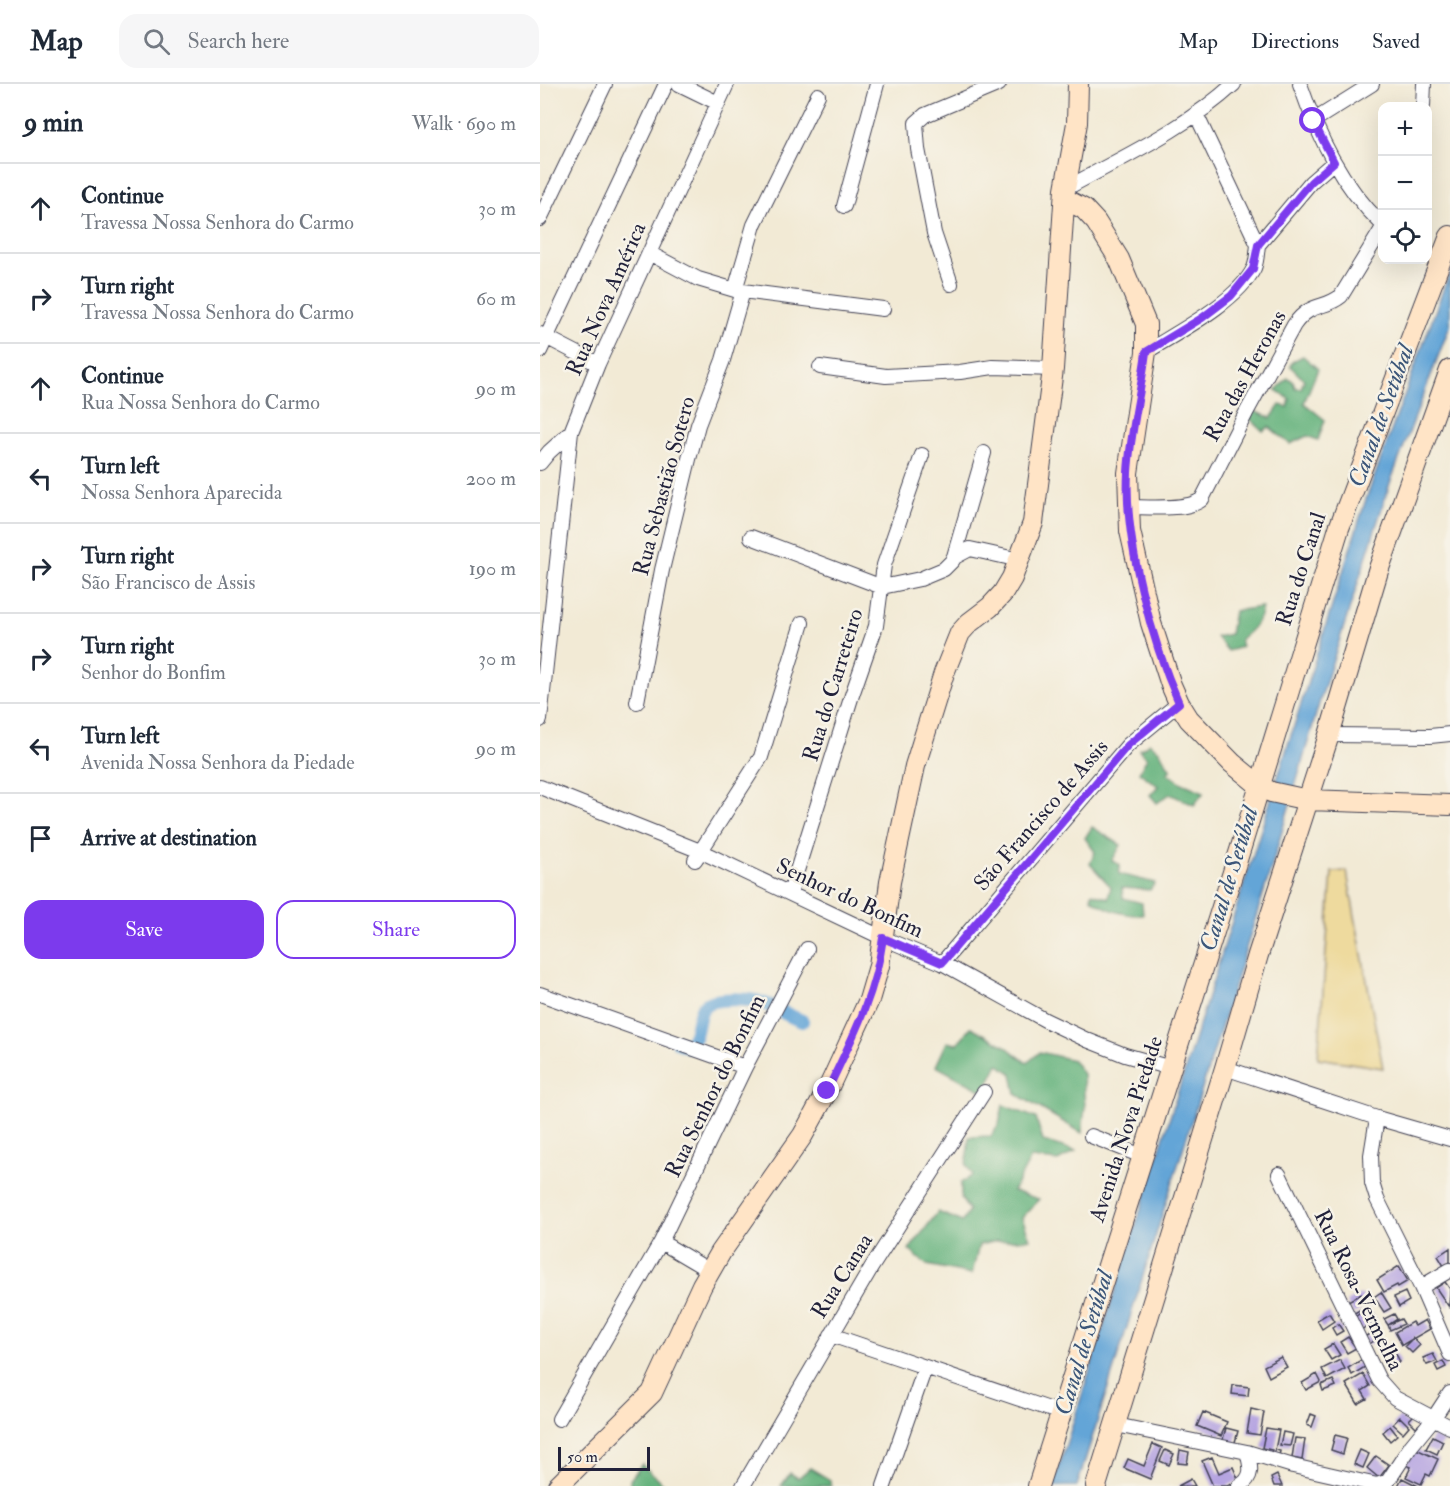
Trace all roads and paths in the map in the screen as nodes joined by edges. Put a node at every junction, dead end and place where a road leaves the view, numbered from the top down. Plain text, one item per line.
1 (605, 84) edge
2 (666, 84) edge
3 (679, 84) edge
4 (727, 84) edge
5 (877, 84) edge
6 (999, 84) edge
7 (1078, 84) edge
8 (1234, 84) edge
9 (1300, 84) edge
10 (1372, 84) edge
11 (1424, 84) edge
12 (818, 95) dead end
13 (1423, 102) edge
14 (718, 103) junction
15 (1196, 114) junction
16 (1313, 121) junction
17 (1334, 162) junction
18 (1065, 194) junction
19 (843, 206) dead end
20 (540, 219) edge
21 (1378, 219) edge
22 (1450, 236) edge
23 (1378, 237) edge
24 (1258, 245) junction
25 (649, 253) junction
26 (951, 284) dead end
27 (739, 290) junction
28 (883, 309) dead end
29 (544, 335) edge
30 (540, 351) edge
31 (1146, 352) junction
32 (598, 364) junction
33 (820, 367) dead end
34 (1053, 369) junction
35 (1450, 370) edge
36 (1444, 406) edge
37 (571, 432) junction
38 (984, 453) dead end
39 (922, 456) dead end
40 (540, 463) edge
41 (1128, 507) junction
42 (751, 537) dead end
43 (953, 558) junction
44 (1020, 560) junction
45 (882, 587) junction
46 (802, 623) dead end
47 (637, 702) dead end
48 (1179, 703) junction
49 (540, 720) edge
50 (1450, 734) edge
51 (1329, 735) junction
52 (540, 788) edge
53 (1265, 789) junction
54 (1301, 799) junction
55 (1450, 805) edge
56 (697, 856) junction
57 (790, 892) junction
58 (883, 938) junction
59 (807, 949) dead end
60 (942, 963) junction
61 (540, 994) edge
62 (745, 1067) junction
63 (1171, 1068) junction
64 (1225, 1068) junction
65 (984, 1092) dead end
66 (1377, 1118) junction
67 (1092, 1137) dead end
68 (1450, 1139) edge
69 (1142, 1156) junction
70 (1279, 1174) dead end
71 (661, 1242) junction
72 (1450, 1270) edge
73 (710, 1271) junction
74 (1421, 1287) junction
75 (831, 1335) junction
76 (1449, 1345) edge
77 (925, 1368) junction
78 (1450, 1393) edge
79 (1061, 1413) junction
80 (559, 1419) dead end
81 (1433, 1419) junction
82 (1116, 1425) junction
83 (1450, 1427) edge
84 (1247, 1452) junction
85 (558, 1486) edge
86 (743, 1486) edge
87 (884, 1486) edge
88 (1038, 1486) edge
89 (1096, 1486) edge
90 (1239, 1486) edge
91 (1376, 1486) edge

1 - 20 street
2 - 29 street
3 - 14 street
4 - 14 street, Rua Nova América
5 - 19 street
6 - 26 street
7 - 18 street
8 - 15 street
9 - 16 street
10 - 16 street
11 - 13 street
12 - 27 street, Rua Sebastião Sotero
14 - 25 street, Rua Nova América
15 - 18 street
15 - 24 street
16 - 17 street
17 - 21 street
17 - 24 street
18 - 31 street
18 - 34 street
22 - 53 street, Rua do Canal
23 - 41 street, Rua das Heronas
24 - 31 street
25 - 27 street
25 - 32 street, Rua Nova América
27 - 28 street
27 - 47 street, Rua Sebastião Sotero
29 - 30 street
29 - 32 street
31 - 41 street
32 - 37 street, Rua Nova América
33 - 34 street
34 - 44 street
35 - 36 street
36 - 51 street
37 - 40 street
37 - 49 street, Rua Nova América
38 - 43 street
39 - 45 street, Rua do Carreteiro
41 - 48 street
42 - 45 street
43 - 44 street
43 - 45 street
44 - 58 street
45 - 57 street, Rua do Carreteiro
46 - 56 street
48 - 53 street
48 - 60 street, São Francisco de Assis
50 - 51 street
51 - 54 street
52 - 56 street, Senhor do Bonfim
53 - 54 street
53 - 63 street, Avenida Nova Piedade
54 - 55 street
54 - 64 street
56 - 57 street, Senhor do Bonfim
57 - 58 street, Senhor do Bonfim
58 - 60 street, Senhor do Bonfim
58 - 73 street
59 - 62 street, Rua Senhor do Bonfim
60 - 63 street, Senhor do Bonfim
61 - 62 street
62 - 71 street, Rua Senhor do Bonfim
63 - 69 street, Avenida Nova Piedade
64 - 66 street
64 - 82 street
65 - 75 street, Rua Canaa
66 - 68 street
66 - 74 street
67 - 69 street
69 - 79 street, Avenida Nova Piedade
70 - 81 street, Rua Rosa-Vermelha
71 - 73 street
71 - 80 street, Rua Senhor do Bonfim
72 - 74 street
73 - 85 street
74 - 76 street
75 - 77 street
75 - 86 street, Rua Canaa
77 - 79 street
77 - 87 street
78 - 81 street
79 - 88 street, Avenida Nova Piedade
81 - 83 street, Rua Rosa-Vermelha
81 - 91 street
82 - 84 street
82 - 89 street
84 - 90 street
84 - 91 street

